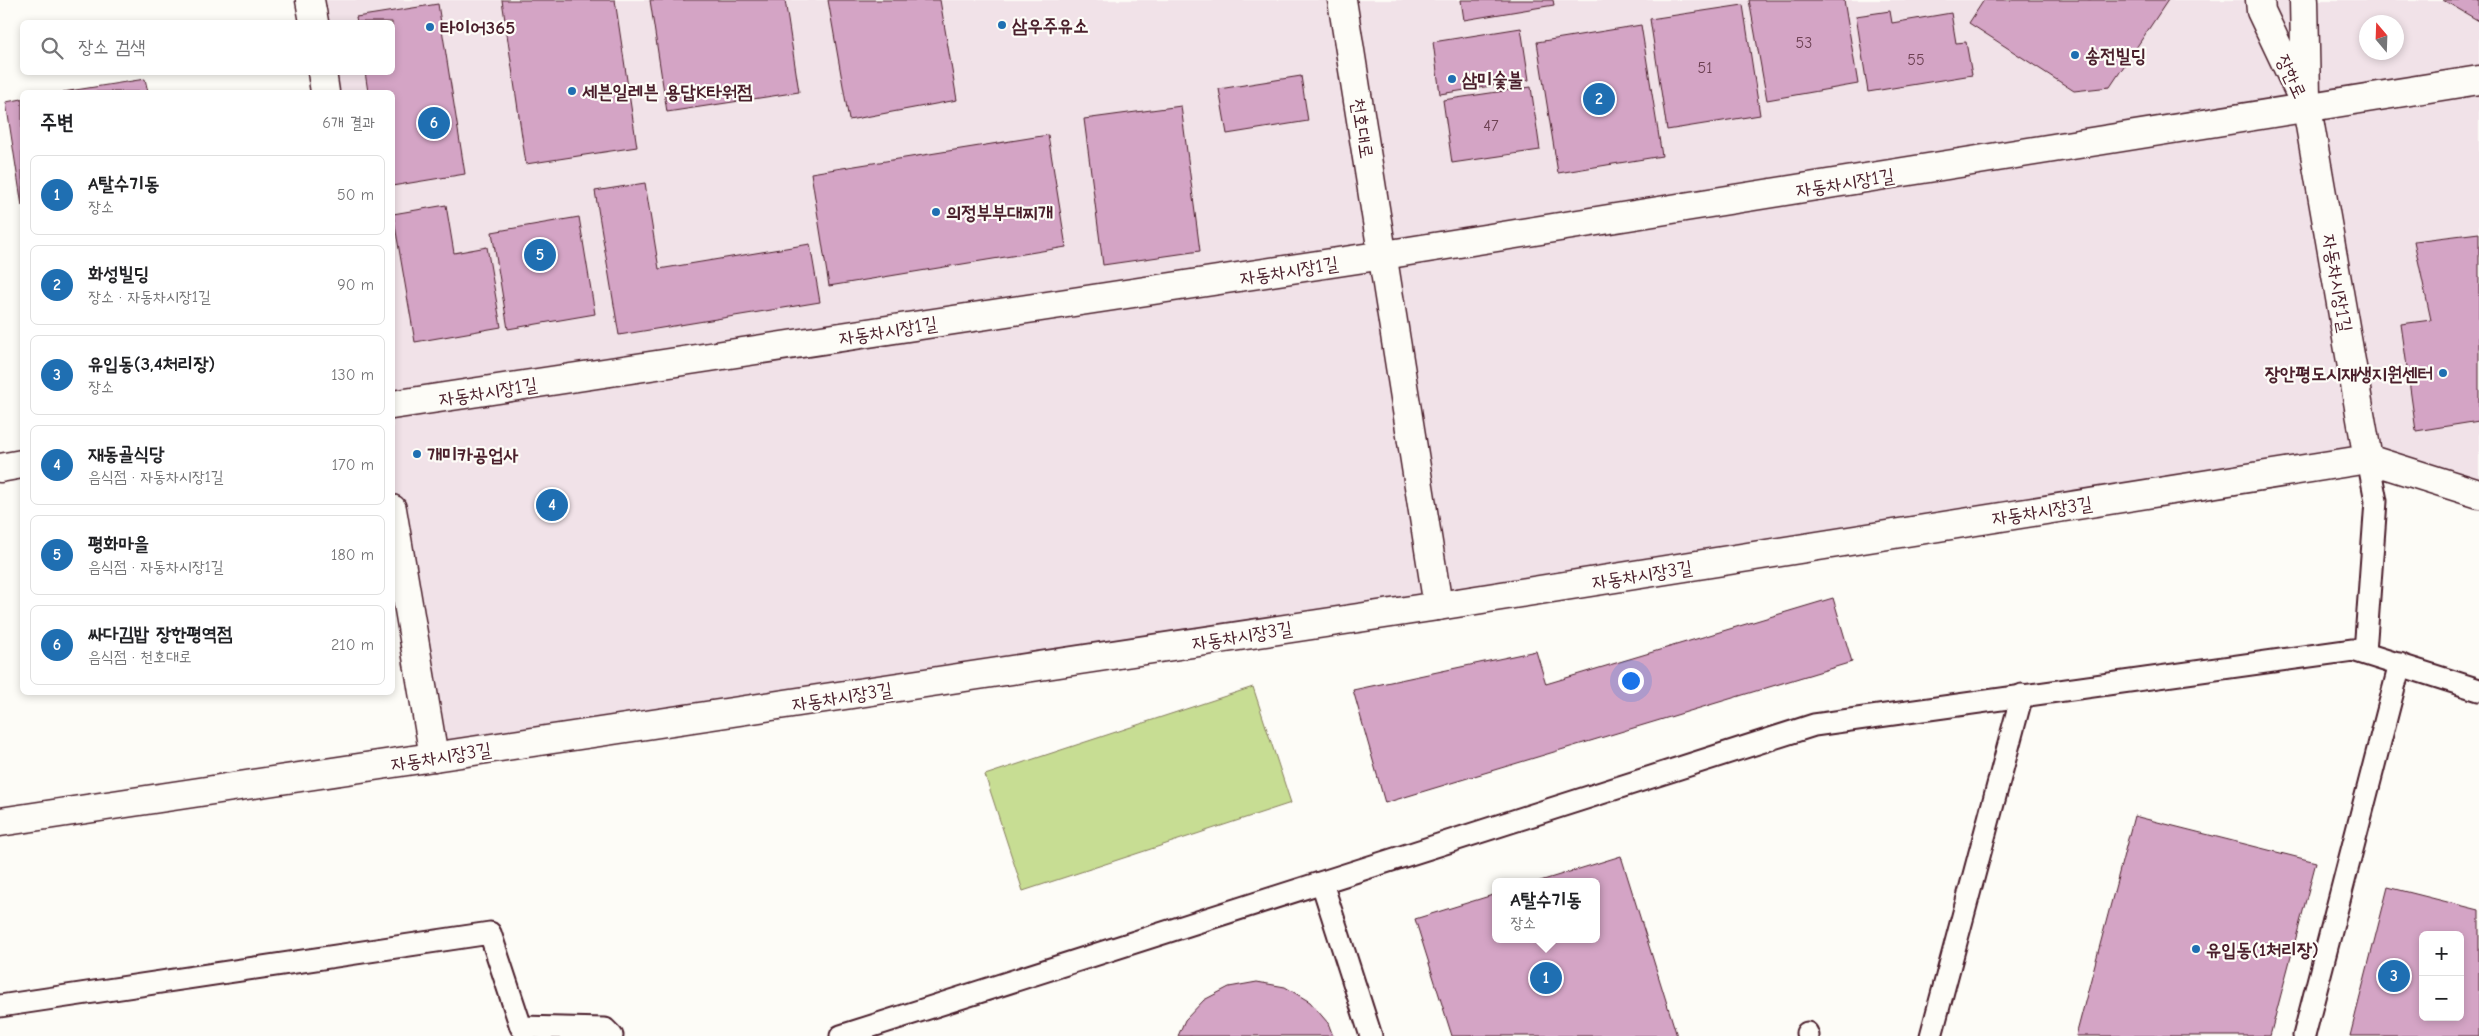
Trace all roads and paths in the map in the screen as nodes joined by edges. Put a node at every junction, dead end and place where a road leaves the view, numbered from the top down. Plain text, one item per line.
1 (310, 0) edge
2 (1342, 0) edge
3 (2260, 0) edge
4 (2304, 0) edge
5 (314, 20) edge
6 (322, 75) edge
7 (2479, 80) edge
8 (325, 90) edge
9 (2307, 108) junction
10 (1384, 255) junction
11 (395, 405) edge
12 (2368, 459) junction
13 (20, 464) edge
14 (0, 468) edge
15 (2479, 494) edge
16 (395, 527) edge
17 (1438, 606) junction
18 (2365, 652) junction
19 (2400, 664) junction
20 (2479, 690) edge
21 (2022, 695) junction
22 (434, 757) junction
23 (0, 822) edge
24 (1322, 883) junction
25 (0, 1006) edge
26 (878, 1030) edge
27 (612, 1036) edge
28 (841, 1036) edge
29 (1371, 1036) edge
30 (1931, 1036) edge
31 (2304, 1036) edge

1 - 5 street
2 - 10 street, 천호대로
3 - 9 street, 장한로
4 - 9 street, 장한로
6 - 8 street
7 - 9 street, 자동차시장1길
9 - 10 street, 자동차시장1길
9 - 12 street, 자동차시장1길
10 - 11 street, 자동차시장1길
10 - 17 street
12 - 15 street, 자동차시장3길
12 - 17 street, 자동차시장3길
12 - 18 lane
13 - 14 street
16 - 22 street
17 - 22 street, 자동차시장3길
18 - 19 lane
18 - 21 lane
19 - 20 lane
19 - 31 lane
21 - 24 lane
21 - 30 lane
22 - 23 street, 자동차시장3길
24 - 26 lane
24 - 29 lane
25 - 27 lane
26 - 28 lane

